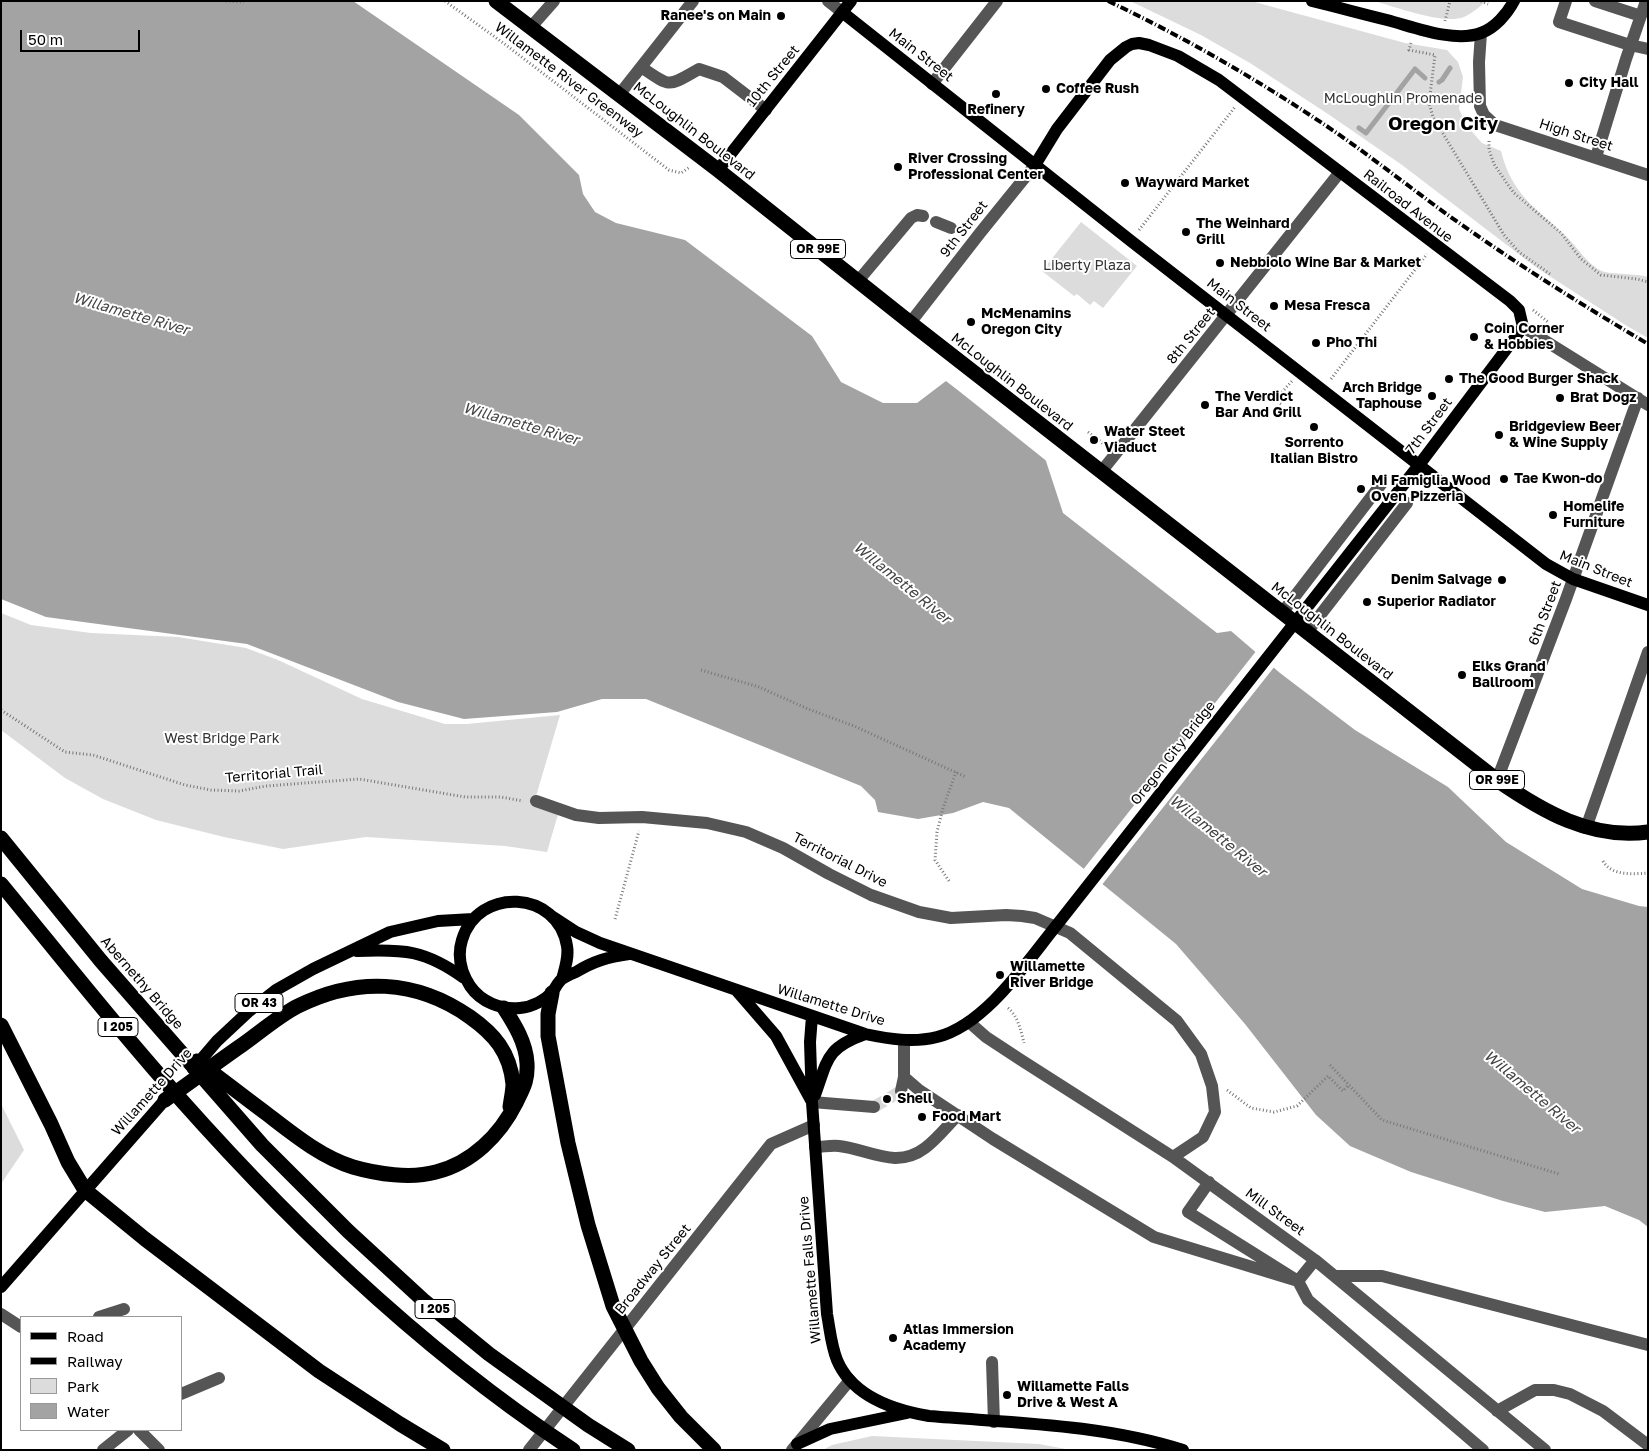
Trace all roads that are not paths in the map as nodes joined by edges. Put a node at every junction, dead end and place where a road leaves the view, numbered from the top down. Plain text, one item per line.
1 (496, 1) edge
2 (541, 1) edge
3 (554, 1) edge
4 (693, 1) edge
5 (828, 1) edge
6 (851, 1) edge
7 (997, 1) edge
8 (1312, 1) edge
9 (1514, 1) edge
10 (1566, 1) edge
11 (1595, 1) edge
12 (1646, 1) edge
13 (842, 12) junction
14 (1641, 16) junction
15 (531, 27) junction
16 (1481, 33) junction
17 (1139, 43) joint
18 (1630, 45) junction
19 (1648, 49) edge
20 (641, 67) junction
21 (932, 84) junction
22 (619, 95) junction
23 (766, 110) junction
24 (1596, 157) junction
25 (1035, 165) junction
26 (718, 170) junction
27 (1340, 172) junction
28 (1648, 175) edge
29 (923, 216) dead end
30 (936, 222) dead end
31 (952, 228) dead end
32 (858, 281) junction
33 (1227, 315) junction
34 (914, 325) junction
35 (1523, 327) junction
36 (1643, 401) edge
37 (1419, 465) junction
38 (1101, 471) junction
39 (1382, 484) dead end
40 (1407, 503) dead end
41 (1358, 541) joint
42 (1573, 579) junction
43 (1648, 605) edge
44 (1282, 613) junction
45 (1307, 632) junction
46 (1648, 652) edge
47 (1497, 780) junction
48 (536, 801) road end
49 (1586, 828) junction
50 (1648, 832) edge
51 (1, 838) edge
52 (1, 884) edge
53 (550, 915) junction
54 (473, 919) junction
55 (352, 951) junction
56 (632, 954) junction
57 (464, 978) junction
58 (562, 979) junction
59 (1010, 983) joint
60 (736, 990) junction
61 (552, 993) junction
62 (504, 1008) junction
63 (812, 1016) junction
64 (969, 1022) junction
65 (1, 1025) edge
66 (865, 1034) junction
67 (904, 1040) junction
68 (170, 1041) junction
69 (904, 1077) junction
70 (901, 1091) dead end
71 (165, 1100) junction
72 (812, 1102) junction
73 (874, 1107) tunnel mouth
74 (958, 1115) junction
75 (510, 1116) junction
76 (814, 1125) junction
77 (815, 1147) junction
78 (1173, 1157) junction
79 (1209, 1182) junction
80 (85, 1190) junction
81 (1315, 1260) junction
82 (1336, 1276) junction
83 (1298, 1282) junction
84 (1, 1286) edge
85 (124, 1309) dead end
86 (1, 1314) edge
87 (102, 1316) edge
88 (20, 1327) edge
89 (1648, 1345) edge
90 (992, 1362) dead end
91 (219, 1378) dead end
92 (850, 1380) junction
93 (182, 1394) edge
94 (1497, 1411) junction
95 (907, 1413) junction
96 (994, 1422) junction
97 (127, 1431) edge
98 (140, 1431) edge
99 (1648, 1444) edge
100 (794, 1447) edge
101 (103, 1450) edge
102 (159, 1450) edge
103 (443, 1450) edge
104 (529, 1450) edge
105 (573, 1450) edge
106 (628, 1450) edge
107 (714, 1450) edge
108 (1184, 1450) edge
109 (1483, 1450) edge
110 (1545, 1450) edge

1 - 15 highway, McLoughlin Boulevard / OR 99E
2 - 15 street
3 - 15 street
4 - 20 street
5 - 13 street, Main Street
6 - 13 main road, 10th Street
7 - 21 street
8 - 16 main road
9 - 16 main road
10 - 18 street
11 - 14 street
12 - 14 street
13 - 21 main road, Main Street
13 - 23 main road, 10th Street
14 - 18 street
15 - 22 highway, McLoughlin Boulevard / OR 99E
16 - 24 street, High Street
17 - 25 main road, 9th Street
17 - 27 main road, Railroad Avenue
18 - 19 street
18 - 24 street
20 - 22 street
20 - 23 street
21 - 25 main road, Main Street
22 - 26 highway, McLoughlin Boulevard / OR 99E
23 - 26 main road, 10th Street
24 - 28 street, High Street
25 - 33 main road, Main Street
25 - 34 street, 9th Street
26 - 32 highway, McLoughlin Boulevard / OR 99E
27 - 33 street, 8th Street
27 - 35 main road, Railroad Avenue
29 - 32 street
30 - 31 street
32 - 34 highway, McLoughlin Boulevard / OR 99E
33 - 37 main road, Main Street
33 - 38 street, 8th Street
34 - 38 highway, McLoughlin Boulevard / OR 99E
35 - 36 street
35 - 37 main road, 7th Street
36 - 42 street, 6th Street
37 - 41 main road, 7th Street
37 - 42 main road, Main Street
38 - 44 highway, McLoughlin Boulevard / OR 99E
39 - 44 street
40 - 45 street
41 - 59 main road, Oregon City Bridge
42 - 43 main road, Main Street
42 - 47 street, 6th Street
44 - 45 highway, McLoughlin Boulevard / OR 99E
45 - 47 highway, McLoughlin Boulevard / OR 99E
46 - 49 street
47 - 49 highway, McLoughlin Boulevard / OR 99E
48 - 78 street, Territorial Drive
49 - 50 highway, McLoughlin Boulevard / OR 99E
51 - 68 highway, Abernethy Bridge / I 205
52 - 105 highway, I 205
53 - 54 main road
53 - 56 main road, Willamette Drive
53 - 58 main road
54 - 55 main road, Willamette Drive / OR 43
54 - 57 main road
55 - 57 main road, Willamette Drive / OR 43
55 - 71 main road, Willamette Drive / OR 43
56 - 58 main road
56 - 60 main road, Willamette Drive
57 - 62 main road, OR 43
58 - 61 main road
59 - 64 main road, Willamette Drive
60 - 63 main road, Willamette Drive
60 - 72 main road
61 - 62 main road
61 - 107 highway
62 - 75 highway
63 - 66 main road, Willamette Drive
63 - 72 main road, Willamette Falls Drive
64 - 67 main road, Willamette Drive
64 - 78 street, Mill Street
65 - 80 highway
66 - 67 main road, Willamette Drive
66 - 72 main road
67 - 69 street
68 - 75 highway
68 - 106 highway, Abernethy Bridge / I 205
69 - 70 street
69 - 74 street
71 - 75 highway
71 - 80 main road, Willamette Drive / OR 43
72 - 73 street
72 - 76 main road, Willamette Falls Drive
74 - 77 street
74 - 83 street
76 - 77 main road, Willamette Falls Drive
76 - 104 street, Broadway Street
77 - 92 main road, Willamette Falls Drive
78 - 79 street, Mill Street
79 - 81 street, Mill Street
79 - 83 street
80 - 84 main road, Willamette Drive / OR 43
80 - 103 highway
81 - 82 street, Mill Street
81 - 83 street
82 - 89 street
82 - 94 street, Mill Street
83 - 109 street
85 - 87 street
86 - 88 street
90 - 96 street
91 - 93 street
92 - 95 main road, Willamette Falls Drive
92 - 100 street
94 - 99 street
94 - 110 street, Mill Street
95 - 96 main road, Willamette Falls Drive
95 - 100 main road
96 - 108 main road, Willamette Falls Drive
97 - 101 street
98 - 102 street

